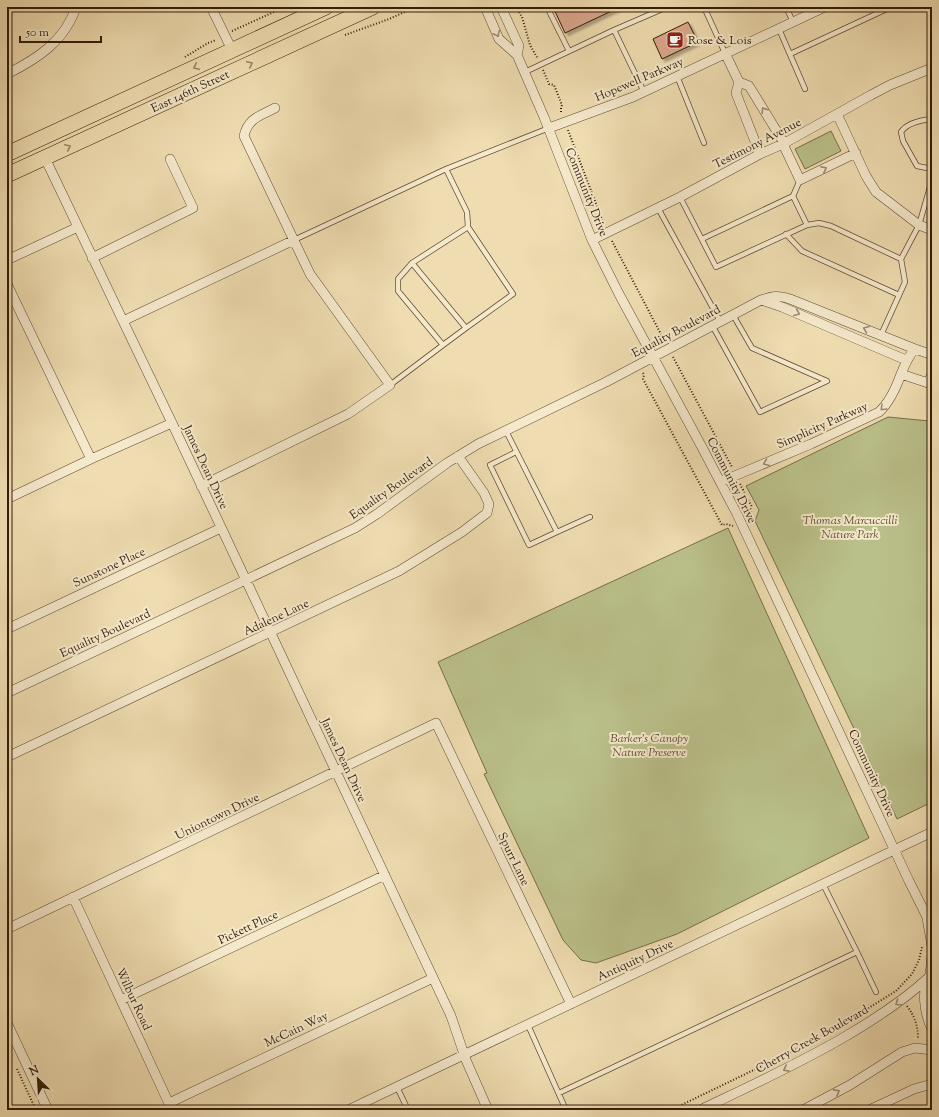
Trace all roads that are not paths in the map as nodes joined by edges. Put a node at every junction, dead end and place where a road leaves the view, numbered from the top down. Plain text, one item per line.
1 (76, 7) edge
2 (211, 7) edge
3 (326, 7) edge
4 (373, 7) edge
5 (485, 7) edge
6 (501, 7) edge
7 (547, 7) edge
8 (667, 7) edge
9 (704, 7) edge
10 (786, 7) edge
11 (825, 7) edge
12 (891, 7) edge
13 (793, 22) junction
14 (779, 28) junction
15 (614, 30) junction
16 (232, 50) junction
17 (569, 51) junction
18 (725, 53) junction
19 (790, 54) junction
20 (517, 55) junction
21 (932, 68) edge
22 (525, 72) junction
23 (7, 74) edge
24 (677, 76) junction
25 (739, 82) junction
26 (805, 89) dead end
27 (644, 92) junction
28 (275, 108) dead end
29 (837, 114) junction
30 (932, 119) edge
31 (549, 128) junction
32 (704, 143) dead end
33 (783, 144) junction
34 (856, 153) junction
35 (7, 154) edge
36 (760, 154) junction
37 (45, 158) junction
38 (170, 159) dead end
39 (446, 169) junction
40 (932, 169) edge
41 (7, 175) edge
42 (800, 180) junction
43 (932, 180) edge
44 (792, 196) junction
45 (680, 197) junction
46 (658, 208) junction
47 (807, 225) junction
48 (919, 225) junction
49 (468, 227) junction
50 (78, 228) junction
51 (932, 230) edge
52 (786, 234) junction
53 (702, 239) junction
54 (294, 240) junction
55 (592, 240) junction
56 (92, 258) junction
57 (901, 259) junction
58 (7, 260) edge
59 (412, 263) junction
60 (7, 284) edge
61 (899, 295) junction
62 (761, 300) junction
63 (733, 314) junction
64 (123, 321) junction
65 (716, 323) junction
66 (466, 328) junction
67 (881, 335) junction
68 (443, 345) junction
69 (915, 349) junction
70 (931, 353) edge
71 (653, 357) junction
72 (906, 360) junction
73 (901, 374) junction
74 (932, 374) edge
75 (390, 385) junction
76 (172, 423) junction
77 (506, 431) junction
78 (516, 452) junction
79 (458, 456) junction
80 (91, 458) junction
81 (720, 482) junction
82 (201, 486) junction
83 (7, 499) edge
84 (590, 517) dead end
85 (221, 528) junction
86 (557, 532) junction
87 (245, 580) junction
88 (7, 628) edge
89 (270, 633) junction
90 (7, 693) edge
91 (436, 723) joint
92 (7, 757) edge
93 (336, 772) junction
94 (932, 832) edge
95 (895, 850) junction
96 (385, 875) junction
97 (823, 884) junction
98 (73, 897) junction
99 (929, 920) edge
100 (7, 929) edge
101 (932, 946) edge
102 (856, 952) junction
103 (932, 955) edge
104 (930, 975) edge
105 (433, 978) junction
106 (876, 992) dead end
107 (121, 1000) junction
108 (570, 1004) junction
109 (7, 1023) edge
110 (528, 1025) junction
111 (932, 1029) edge
112 (932, 1050) edge
113 (464, 1055) junction
114 (932, 1084) edge
115 (397, 1087) junction
116 (559, 1093) junction
117 (170, 1106) edge
118 (814, 1108) edge
119 (48, 1110) edge
120 (348, 1110) edge
121 (408, 1110) edge
122 (488, 1110) edge
123 (566, 1110) edge
124 (700, 1110) edge
125 (803, 1110) edge
126 (869, 1110) edge

1 - 23 street
2 - 16 street
3 - 16 main road, East 146th Street
37 -> 4 main road, East 146th Street
5 -> 20 street, Community Drive
6 - 20 street, Community Drive
7 - 17 lane
8 - 15 lane
9 - 18 lane
10 - 13 lane
11 - 13 street, Hopewell Parkway
12 - 19 lane
13 - 14 street, Hopewell Parkway
14 - 18 street, Hopewell Parkway
14 - 19 lane
15 - 17 lane
15 - 27 lane
16 -> 35 main road, East 146th Street
17 - 22 lane
18 - 24 street, Hopewell Parkway
18 - 25 street
19 - 26 lane
20 - 22 street, Community Drive
21 - 29 street, Testimony Avenue
22 - 31 street, Community Drive
24 - 27 street, Hopewell Parkway
24 - 32 lane
33 -> 25 street
25 - 36 street
27 - 31 street, Hopewell Parkway
28 - 54 street
29 - 33 street, Testimony Avenue
29 - 34 street
30 - 40 lane
31 - 39 lane
31 - 55 street, Community Drive
33 - 36 street, Testimony Avenue
33 - 42 street
42 -> 34 street
34 - 48 street
36 - 45 street, Testimony Avenue
37 - 41 main road, East 146th Street
37 - 50 street, James Dean Drive
38 - 56 street
39 - 49 lane
39 - 54 lane
42 - 44 lane
43 - 48 lane
44 - 47 lane
44 - 53 lane
45 - 46 street, Testimony Avenue
45 - 53 lane
46 - 55 street, Testimony Avenue
46 - 65 lane
47 - 52 lane
47 - 57 lane
48 - 51 street
48 - 57 lane
49 - 59 lane
49 - 66 lane
50 - 56 street, James Dean Drive
50 - 58 street
52 - 53 lane
52 - 61 lane
54 - 64 street
54 - 75 street
55 - 71 street, Community Drive
56 - 64 street, James Dean Drive
57 - 61 lane
59 - 66 lane
59 - 68 lane
60 - 80 street
61 - 67 lane
62 - 63 street, Equality Boulevard
67 -> 62 street, Equality Boulevard
62 -> 72 street
63 - 65 street, Equality Boulevard
63 - 65 lane
64 - 76 street, James Dean Drive
65 - 71 street, Equality Boulevard
66 - 68 lane
67 - 69 street, Equality Boulevard
68 - 75 lane
69 - 70 street
69 - 72 street
71 - 77 street, Equality Boulevard
71 - 81 street, Community Drive
72 - 73 street
73 - 74 street
73 -> 81 street, Simplicity Parkway
75 - 82 street
76 - 80 street
76 - 82 street, James Dean Drive
77 - 78 lane
77 - 79 street, Equality Boulevard
78 - 86 lane
78 - 86 lane
79 - 87 street, Equality Boulevard
79 - 89 street, Adalene Lane
80 - 83 street
81 - 95 street, Community Drive
82 - 85 street, James Dean Drive
84 - 86 lane
85 - 87 street, James Dean Drive
85 - 88 street, Sunstone Place
87 - 89 street, James Dean Drive
87 - 90 street, Equality Boulevard
89 - 92 street, Adalene Lane
89 - 93 street, James Dean Drive
91 - 93 street, Uniontown Drive
91 - 108 street, Spurr Lane
93 - 96 street, James Dean Drive
93 - 98 street, Uniontown Drive
94 - 95 street, Antiquity Drive
95 - 97 street, Antiquity Drive
95 - 99 street, Community Drive
96 - 105 street, James Dean Drive
96 - 107 street, Pickett Place
97 - 102 lane
97 - 108 street, Antiquity Drive
98 - 100 street, Uniontown Drive
98 - 107 street, Wilbur Road
99 - 101 street, Community Drive
102 - 106 lane
102 - 116 lane
103 - 104 street
104 - 111 street
104 -> 124 street, Cherry Creek Boulevard
105 - 113 street, James Dean Drive
105 - 117 street, McCain Way
107 - 117 street, Wilbur Road
108 - 110 street, Antiquity Drive
109 - 119 street
110 - 113 street, Antiquity Drive
110 - 116 lane
118 -> 112 street
113 - 115 street, Antiquity Drive
113 - 122 street, James Dean Drive
114 - 126 street
115 - 120 street, Antiquity Drive
115 - 121 lane
116 - 123 lane
118 - 125 street

